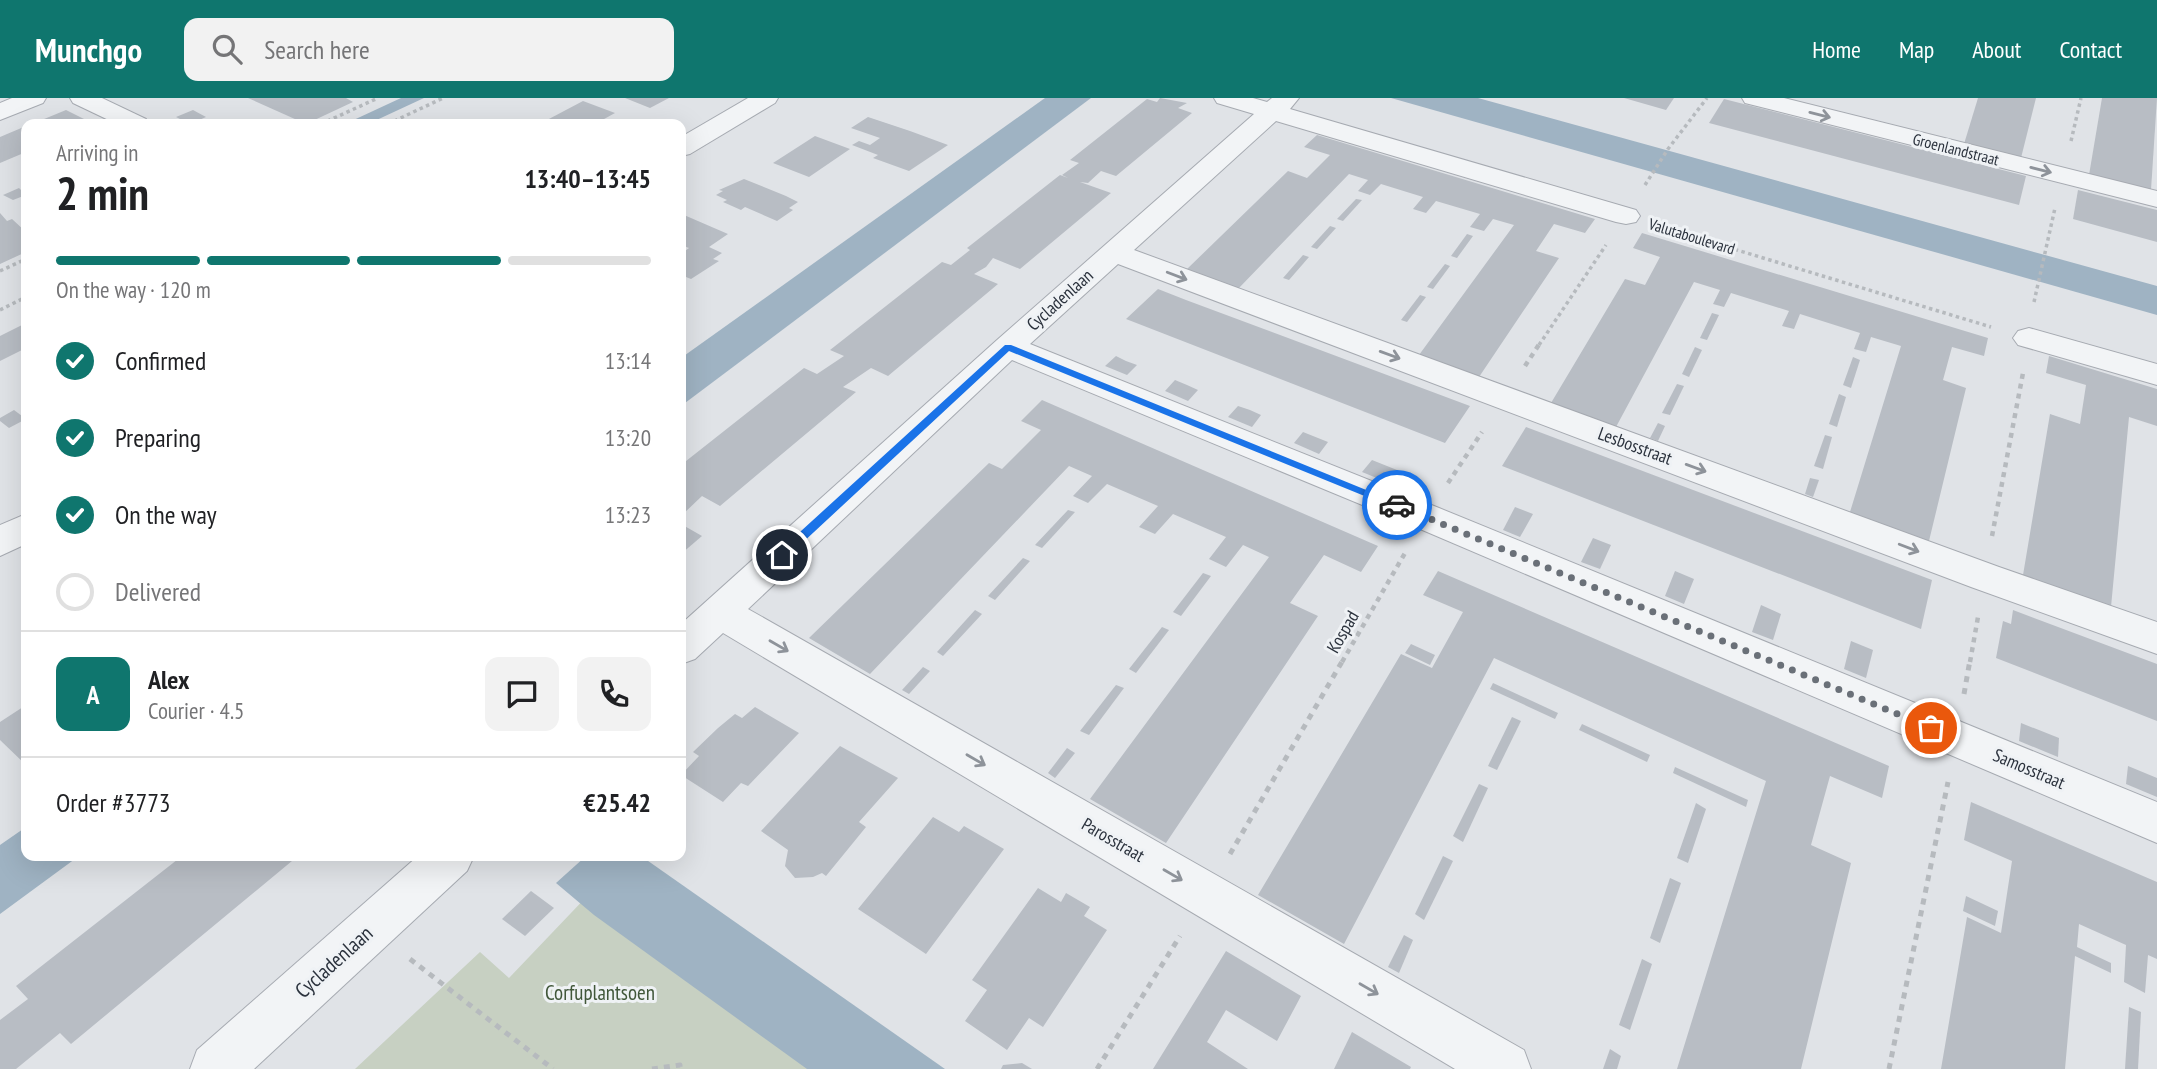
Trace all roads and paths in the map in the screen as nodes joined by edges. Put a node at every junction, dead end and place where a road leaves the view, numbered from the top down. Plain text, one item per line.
1 (34, 98) edge
2 (82, 98) edge
3 (378, 98) edge
4 (443, 98) edge
5 (766, 98) edge
6 (1226, 98) edge
7 (1707, 98) edge
8 (1754, 98) edge
9 (1280, 105) edge
10 (0, 112) edge
11 (126, 119) edge
12 (332, 119) edge
13 (399, 119) edge
14 (686, 145) edge
15 (1651, 175) dead end
16 (2157, 199) edge
17 (1626, 216) junction
18 (2045, 245) dead end
19 (1113, 252) junction
20 (21, 261) edge
21 (0, 271) edge
22 (2037, 284) dead end
23 (21, 300) edge
24 (0, 310) edge
25 (2029, 338) joint
26 (1008, 347) junction
27 (2157, 375) edge
28 (1504, 398) junction
29 (1426, 517) junction
30 (21, 530) edge
31 (0, 542) edge
32 (720, 612) junction
33 (2157, 638) edge
34 (686, 643) edge
35 (2157, 823) edge
36 (446, 861) edge
37 (1206, 894) junction
38 (371, 929) junction
39 (216, 1069) edge
40 (554, 1069) edge
41 (652, 1069) edge
42 (680, 1069) edge
43 (1097, 1069) edge
44 (1505, 1069) edge

1 - 10 street
2 - 11 street
3 - 12 path
4 - 13 path
5 - 14 street
6 - 9 street, Valutaboulevard
7 - 15 path
8 -> 16 street, Groenlandstraat
9 - 17 street, Valutaboulevard
9 - 19 street, Cycladenlaan
17 - 25 path, Valutaboulevard
17 - 28 path, Kospad
18 - 22 path
19 - 26 street, Cycladenlaan
19 -> 28 street, Lesbosstraat
20 - 21 path
23 - 24 path
25 - 27 street
26 - 29 street, Samosstraat
26 - 32 street, Cycladenlaan
28 - 29 path, Kospad
28 -> 33 street, Lesbosstraat
29 - 35 street, Samosstraat
29 - 37 path, Kospad
30 - 31 street
32 - 34 street, Cycladenlaan
32 -> 37 street, Parosstraat
36 - 38 street, Cycladenlaan
37 - 43 path, Kospad
37 -> 44 street, Parosstraat
38 - 39 street, Cycladenlaan
38 - 40 path
41 - 42 path

